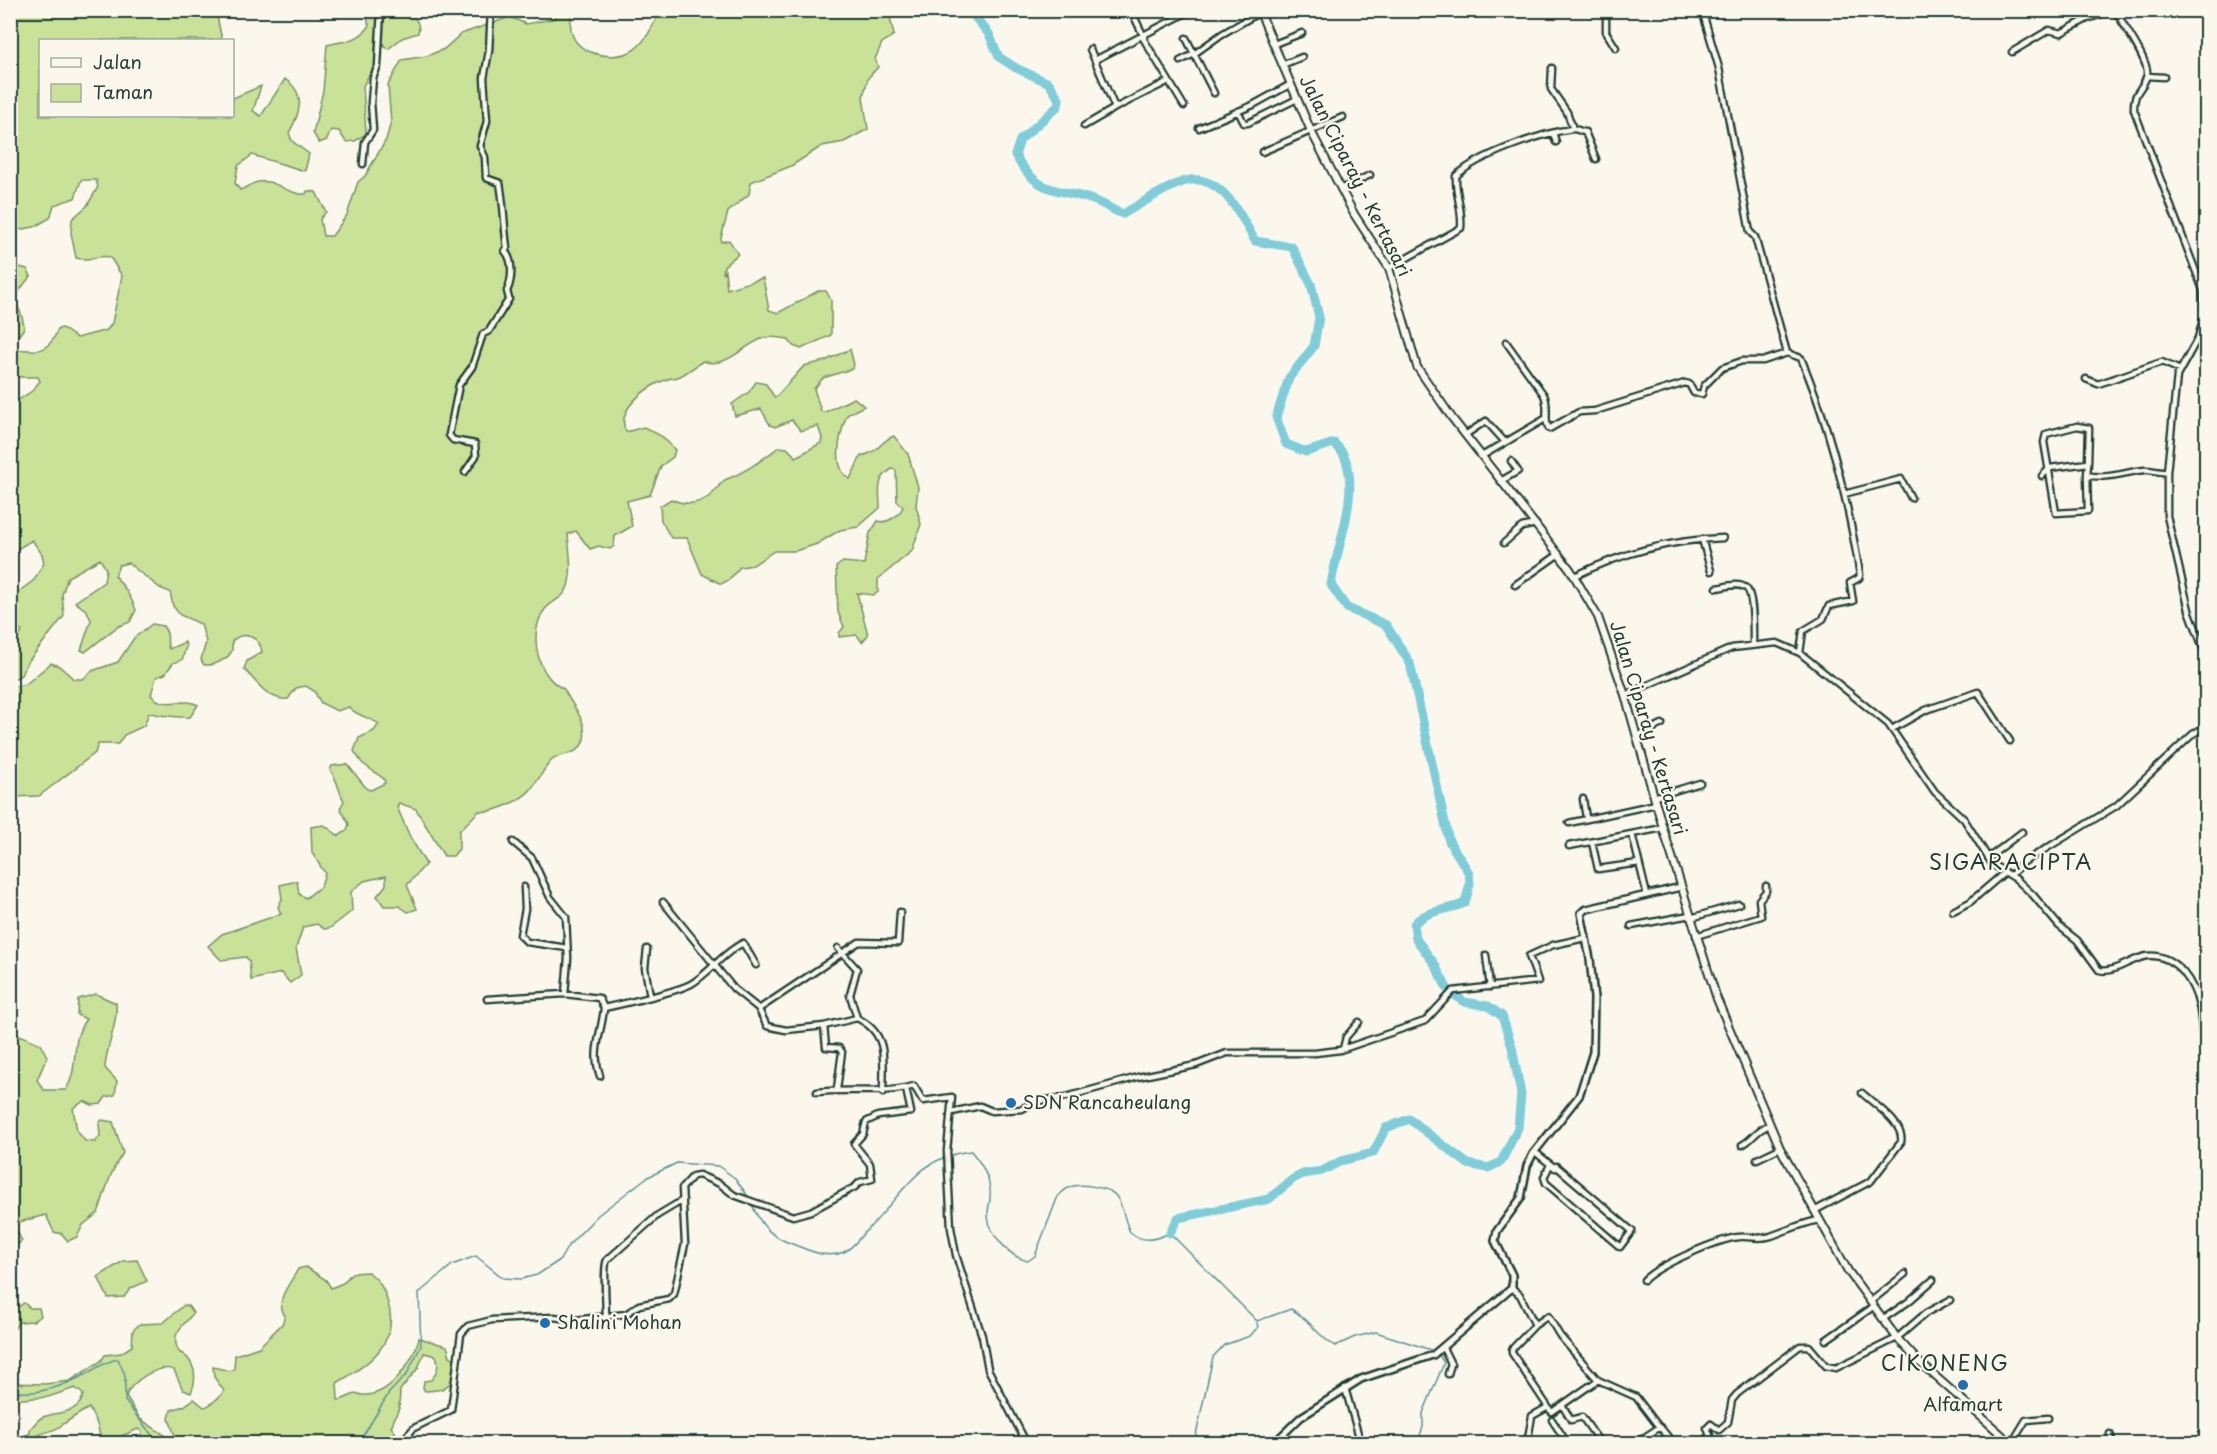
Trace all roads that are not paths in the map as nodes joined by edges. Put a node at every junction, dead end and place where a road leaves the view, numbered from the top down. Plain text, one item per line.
1 (381, 10) edge
2 (490, 10) edge
3 (1131, 10) edge
4 (1192, 10) edge
5 (1603, 10) edge
6 (1702, 10) edge
7 (2114, 10) edge
8 (1260, 11) edge
9 (1302, 33) dead end
10 (1143, 37) junction
11 (1186, 38) dead end
12 (1274, 44) junction
13 (1616, 48) dead end
14 (1090, 49) dead end
15 (2012, 52) dead end
16 (1194, 54) junction
17 (1302, 57) dead end
18 (1095, 60) junction
19 (1180, 61) dead end
20 (1282, 65) junction
21 (1551, 68) dead end
22 (2147, 76) junction
23 (2164, 76) dead end
24 (1169, 81) junction
25 (1291, 84) junction
26 (1214, 93) dead end
27 (1297, 99) junction
28 (1184, 106) dead end
29 (1115, 108) junction
30 (1238, 111) junction
31 (1344, 117) dead end
32 (1084, 126) dead end
33 (1199, 128) dead end
34 (1573, 129) junction
35 (1311, 131) junction
36 (1553, 133) junction
37 (1556, 142) dead end
38 (1262, 152) dead end
39 (1596, 159) dead end
40 (363, 164) dead end
41 (1370, 175) dead end
42 (1341, 189) junction
43 (1389, 268) junction
44 (2206, 305) edge
45 (1506, 342) dead end
46 (1787, 353) junction
47 (2180, 370) junction
48 (2086, 379) dead end
49 (1545, 419) junction
50 (1465, 435) junction
51 (1505, 442) junction
52 (1482, 456) junction
53 (1511, 461) dead end
54 (2088, 462) junction
55 (2050, 468) junction
56 (465, 472) dead end
57 (2167, 472) junction
58 (2087, 475) junction
59 (2042, 476) dead end
60 (1501, 481) junction
61 (1844, 494) junction
62 (1911, 498) dead end
63 (1536, 524) junction
64 (1723, 538) dead end
65 (1701, 539) junction
66 (1504, 543) dead end
67 (1559, 554) junction
68 (1711, 571) dead end
69 (1575, 576) junction
70 (1515, 585) dead end
71 (1717, 588) dead end
72 (2206, 641) edge
73 (2199, 643) junction
74 (1753, 644) junction
75 (1800, 653) junction
76 (2206, 656) edge
77 (1625, 695) junction
78 (1662, 724) dead end
79 (2206, 726) edge
80 (1892, 729) junction
81 (1637, 736) junction
82 (2010, 741) dead end
83 (1700, 783) dead end
84 (1583, 800) dead end
85 (1655, 801) junction
86 (1586, 818) junction
87 (1569, 823) dead end
88 (1663, 828) junction
89 (2022, 832) dead end
90 (1632, 834) junction
91 (513, 842) dead end
92 (1592, 842) junction
93 (1569, 846) dead end
94 (1988, 858) junction
95 (1639, 862) junction
96 (2004, 873) junction
97 (2011, 875) junction
98 (1766, 886) dead end
99 (524, 887) dead end
100 (1681, 887) junction
101 (1647, 895) junction
102 (663, 902) dead end
103 (1739, 904) dead end
104 (1953, 911) dead end
105 (900, 912) dead end
106 (1690, 916) junction
107 (1631, 926) dead end
108 (1696, 936) junction
109 (1585, 938) junction
110 (567, 948) junction
111 (647, 949) dead end
112 (840, 950) junction
113 (1485, 955) dead end
114 (714, 963) junction
115 (756, 965) dead end
116 (1490, 987) junction
117 (2206, 989) edge
118 (565, 994) junction
119 (650, 996) junction
120 (2197, 996) junction
121 (487, 999) dead end
122 (604, 1008) junction
123 (759, 1009) junction
124 (857, 1018) junction
125 (1359, 1022) dead end
126 (824, 1026) junction
127 (2205, 1041) edge
128 (1343, 1049) junction
129 (600, 1076) dead end
130 (2206, 1078) edge
131 (837, 1089) junction
132 (906, 1089) junction
133 (817, 1092) dead end
134 (882, 1093) junction
135 (1862, 1093) dead end
136 (952, 1112) junction
137 (1770, 1125) junction
138 (1742, 1145) dead end
139 (1780, 1148) junction
140 (1535, 1152) junction
141 (1757, 1159) dead end
142 (1550, 1165) junction
143 (683, 1200) junction
144 (1814, 1211) junction
145 (1819, 1220) junction
146 (1905, 1274) dead end
147 (1644, 1280) dead end
148 (1933, 1280) dead end
149 (1512, 1287) junction
150 (1950, 1300) dead end
151 (1872, 1304) junction
152 (606, 1316) junction
153 (1883, 1319) junction
154 (1535, 1325) junction
155 (1897, 1338) junction
156 (1826, 1340) dead end
157 (1442, 1349) junction
158 (1448, 1374) dead end
159 (1598, 1380) junction
160 (1345, 1388) junction
161 (1562, 1405) junction
162 (1548, 1407) junction
163 (2048, 1418) dead end
164 (1552, 1420) dead end
165 (1659, 1427) junction
166 (2110, 1434) dead end
167 (26, 1439) dead end
168 (1709, 1441) edge
169 (21, 1443) edge
170 (399, 1443) edge
171 (1027, 1443) edge
172 (1273, 1443) edge
173 (1361, 1443) edge
174 (1527, 1443) edge
175 (1568, 1443) edge
176 (1601, 1443) edge
177 (1634, 1443) edge
178 (1674, 1443) edge
179 (1701, 1443) edge
180 (2012, 1443) edge
181 (2106, 1443) edge

1 - 40 street
2 - 56 street
3 - 10 street
4 - 10 street
5 - 13 street
6 - 46 street
7 - 15 street
7 - 22 street
8 - 12 main road, Jalan Ciparay - Kertasari
8 - 16 street
9 - 12 street
10 - 18 street
10 - 24 street
11 - 16 street
12 - 20 main road, Jalan Ciparay - Kertasari
14 - 18 street
16 - 19 street
16 - 26 street
17 - 20 street
18 - 29 street
20 - 25 main road, Jalan Ciparay - Kertasari
21 - 34 street
22 - 23 street
22 - 44 street
24 - 28 street
24 - 29 street
25 - 27 main road, Jalan Ciparay - Kertasari
25 - 30 street
27 - 30 street
27 - 35 main road, Jalan Ciparay - Kertasari
29 - 32 street
30 - 33 street
31 - 35 street
34 - 36 street
34 - 39 street
35 - 38 street
35 - 42 main road, Jalan Ciparay - Kertasari
36 - 37 street
36 - 43 street
41 - 42 street
42 - 43 main road, Jalan Ciparay - Kertasari
43 - 50 main road, Jalan Ciparay - Kertasari
44 - 47 street
45 - 49 street
46 - 49 street
46 - 61 street
47 - 48 street
47 - 57 street
49 - 51 street
50 - 51 street
50 - 52 main road, Jalan Ciparay - Kertasari
51 - 52 street
52 - 60 main road, Jalan Ciparay - Kertasari
53 - 60 street
54 - 55 street
54 - 55 street
54 - 58 street
55 - 58 street
55 - 59 street
57 - 58 street
57 - 73 street
60 - 63 main road, Jalan Ciparay - Kertasari
61 - 62 street
61 - 75 street
63 - 66 street
63 - 67 main road, Jalan Ciparay - Kertasari
64 - 65 street
65 - 68 street
65 - 69 street
67 - 69 main road, Jalan Ciparay - Kertasari
67 - 70 street
69 - 77 main road, Jalan Ciparay - Kertasari
71 - 74 street
72 - 73 street
73 - 76 street
74 - 75 street
74 - 77 street
75 - 80 street
77 - 81 main road, Jalan Ciparay - Kertasari
78 - 81 street
79 - 97 street
80 - 82 street
80 - 94 street
81 - 85 main road, Jalan Ciparay - Kertasari
83 - 85 street
84 - 86 street
85 - 86 street
85 - 88 main road, Jalan Ciparay - Kertasari
86 - 87 street
88 - 90 street
88 - 100 main road, Jalan Ciparay - Kertasari
89 - 94 street
90 - 92 street
90 - 95 street
91 - 110 street
92 - 93 street
92 - 95 street
94 - 96 street
95 - 101 street
96 - 97 street
96 - 104 street
97 - 120 street
98 - 108 street
99 - 110 street
100 - 101 street
100 - 106 main road, Jalan Ciparay - Kertasari
101 - 109 street
102 - 114 street
103 - 106 street
105 - 112 street
106 - 107 street
106 - 108 main road, Jalan Ciparay - Kertasari
108 - 137 main road, Jalan Ciparay - Kertasari
109 - 116 street
109 - 140 street
110 - 118 street
111 - 119 street
112 - 123 street
112 - 124 street
113 - 116 street
114 - 115 street
114 - 119 street
114 - 123 street
116 - 128 street
117 - 120 street
118 - 121 street
118 - 122 street
119 - 122 street
120 - 127 street
122 - 129 street
123 - 126 street
124 - 126 street
124 - 134 street
125 - 128 street
126 - 131 street
127 - 130 street
128 - 136 street
131 - 133 street
131 - 134 street
132 - 134 street
132 - 136 street
132 - 143 street
135 - 144 street
136 - 171 street
137 - 138 street
137 - 139 main road, Jalan Ciparay - Kertasari
139 - 141 street
139 - 144 main road, Jalan Ciparay - Kertasari
140 - 142 street
140 - 149 street
142 - 142 street
143 - 152 street
143 - 152 street
144 - 145 main road, Jalan Ciparay - Kertasari
145 - 147 street
145 - 151 main road, Jalan Ciparay - Kertasari
146 - 151 street
148 - 153 street
149 - 154 street
149 - 157 street
150 - 155 street
151 - 153 main road, Jalan Ciparay - Kertasari
151 - 156 street
152 - 170 street
153 - 155 main road, Jalan Ciparay - Kertasari
154 - 159 street
154 - 162 street
155 - 168 street
155 - 180 main road, Jalan Ciparay - Kertasari
157 - 158 street
157 - 160 street
159 - 161 street
159 - 165 street
160 - 172 street
160 - 173 street
161 - 162 street
161 - 176 street
162 - 174 street
163 - 180 street
164 - 175 street
165 - 177 street
165 - 178 street
166 - 181 street
167 - 169 street
168 - 179 street

